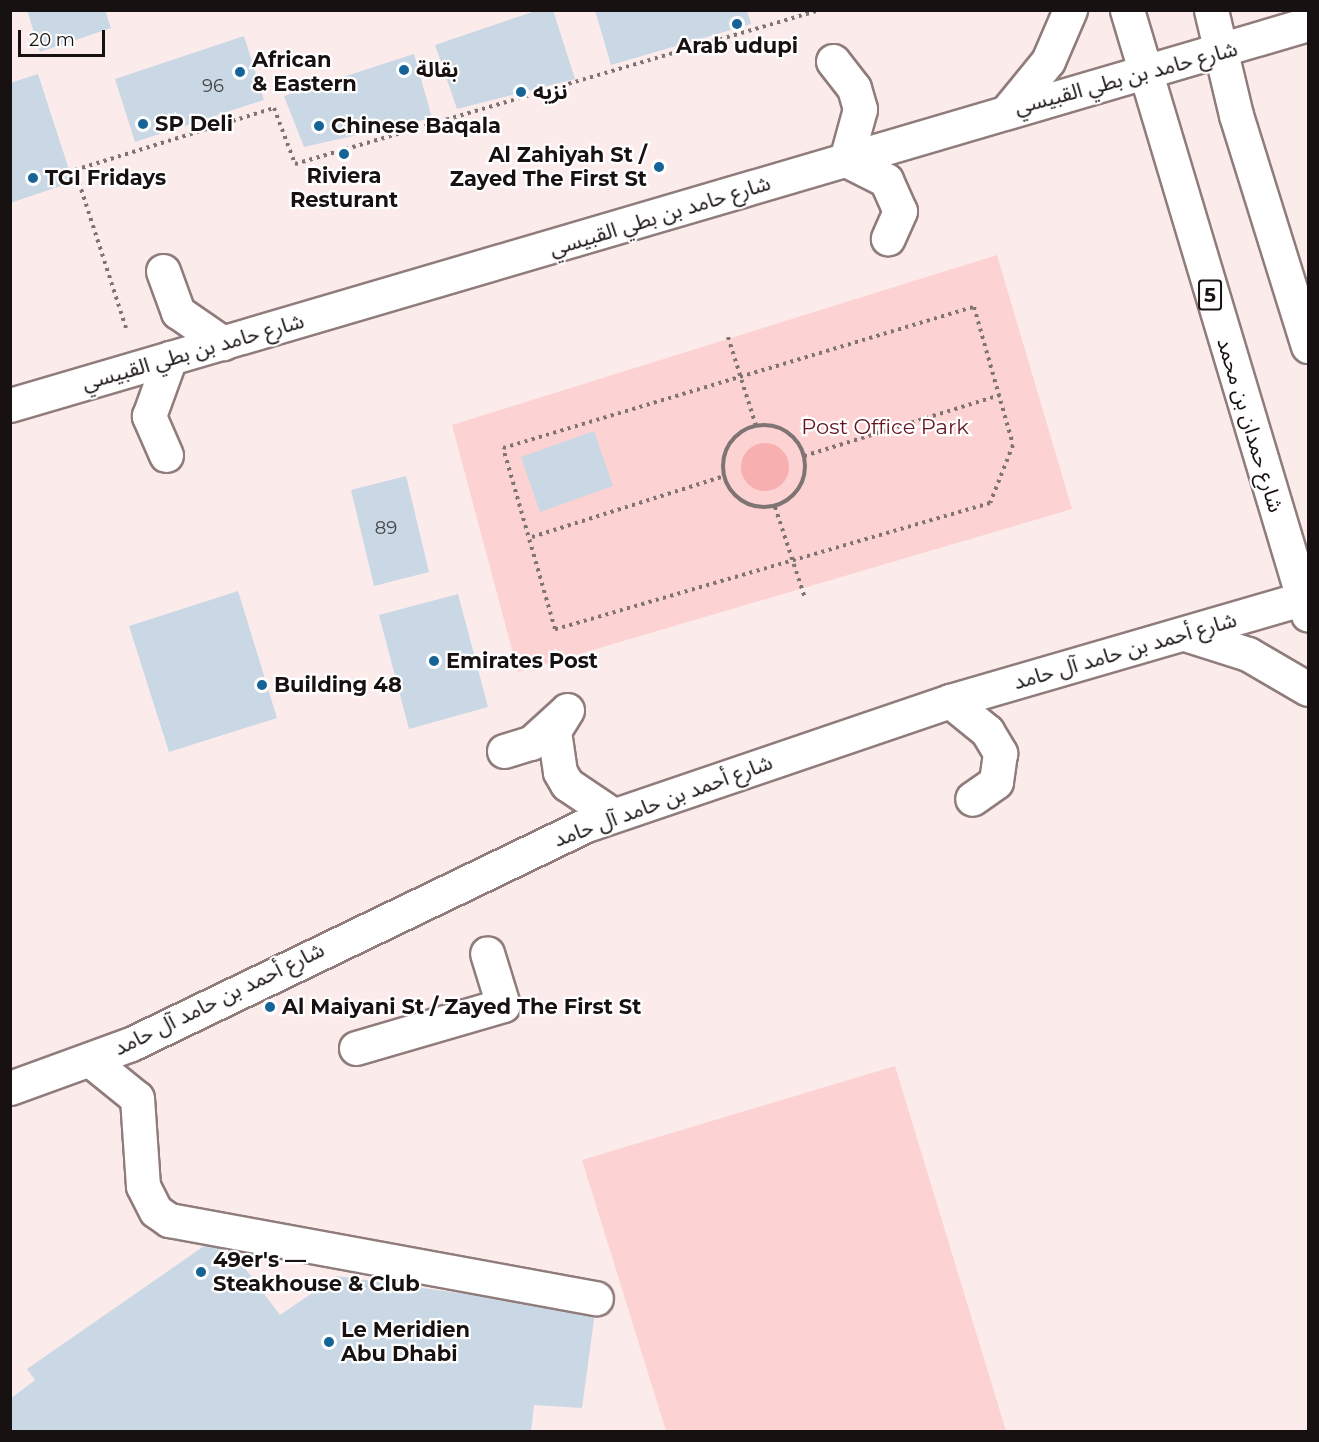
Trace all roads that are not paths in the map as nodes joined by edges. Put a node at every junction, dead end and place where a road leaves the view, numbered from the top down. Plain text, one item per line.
1 (1070, 10) edge
2 (1126, 10) edge
3 (1211, 10) edge
4 (1308, 24) edge
5 (1221, 53) junction
6 (833, 61) dead end
7 (1145, 73) junction
8 (1008, 110) junction
9 (846, 160) junction
10 (888, 238) dead end
11 (163, 271) dead end
12 (224, 342) junction
13 (1308, 346) edge
14 (170, 358) junction
15 (10, 405) edge
16 (166, 455) dead end
17 (1307, 603) edge
18 (1185, 634) junction
19 (1308, 689) edge
20 (950, 701) junction
21 (504, 751) dead end
22 (972, 799) dead end
23 (613, 815) junction
24 (487, 953) dead end
25 (356, 1048) dead end
26 (90, 1060) junction
27 (10, 1088) edge
28 (596, 1298) dead end

1 - 8 main road
2 - 7 main road, شارع حمدان بن محمد / 5
3 - 5 main road
4 - 5 main road, شارع حامد بن بطي القبيسي
5 - 7 main road, شارع حامد بن بطي القبيسي
5 - 13 main road
6 - 9 main road
7 - 8 main road, شارع حامد بن بطي القبيسي
7 - 17 main road, شارع حمدان بن محمد / 5
8 - 9 main road, شارع حامد بن بطي القبيسي
9 - 10 main road
9 - 12 main road, شارع حامد بن بطي القبيسي
11 - 12 main road
12 - 14 main road, شارع حامد بن بطي القبيسي
14 - 15 main road, شارع حامد بن بطي القبيسي
14 - 16 main road
17 - 18 main road, شارع أحمد بن حامد آل حامد
18 - 19 main road
18 - 20 main road, شارع أحمد بن حامد آل حامد
20 - 22 main road
20 - 23 main road, شارع أحمد بن حامد آل حامد
21 - 23 main road
23 - 26 main road, شارع أحمد بن حامد آل حامد
24 - 25 main road
26 - 27 main road, شارع أحمد بن حامد آل حامد
26 - 28 main road

